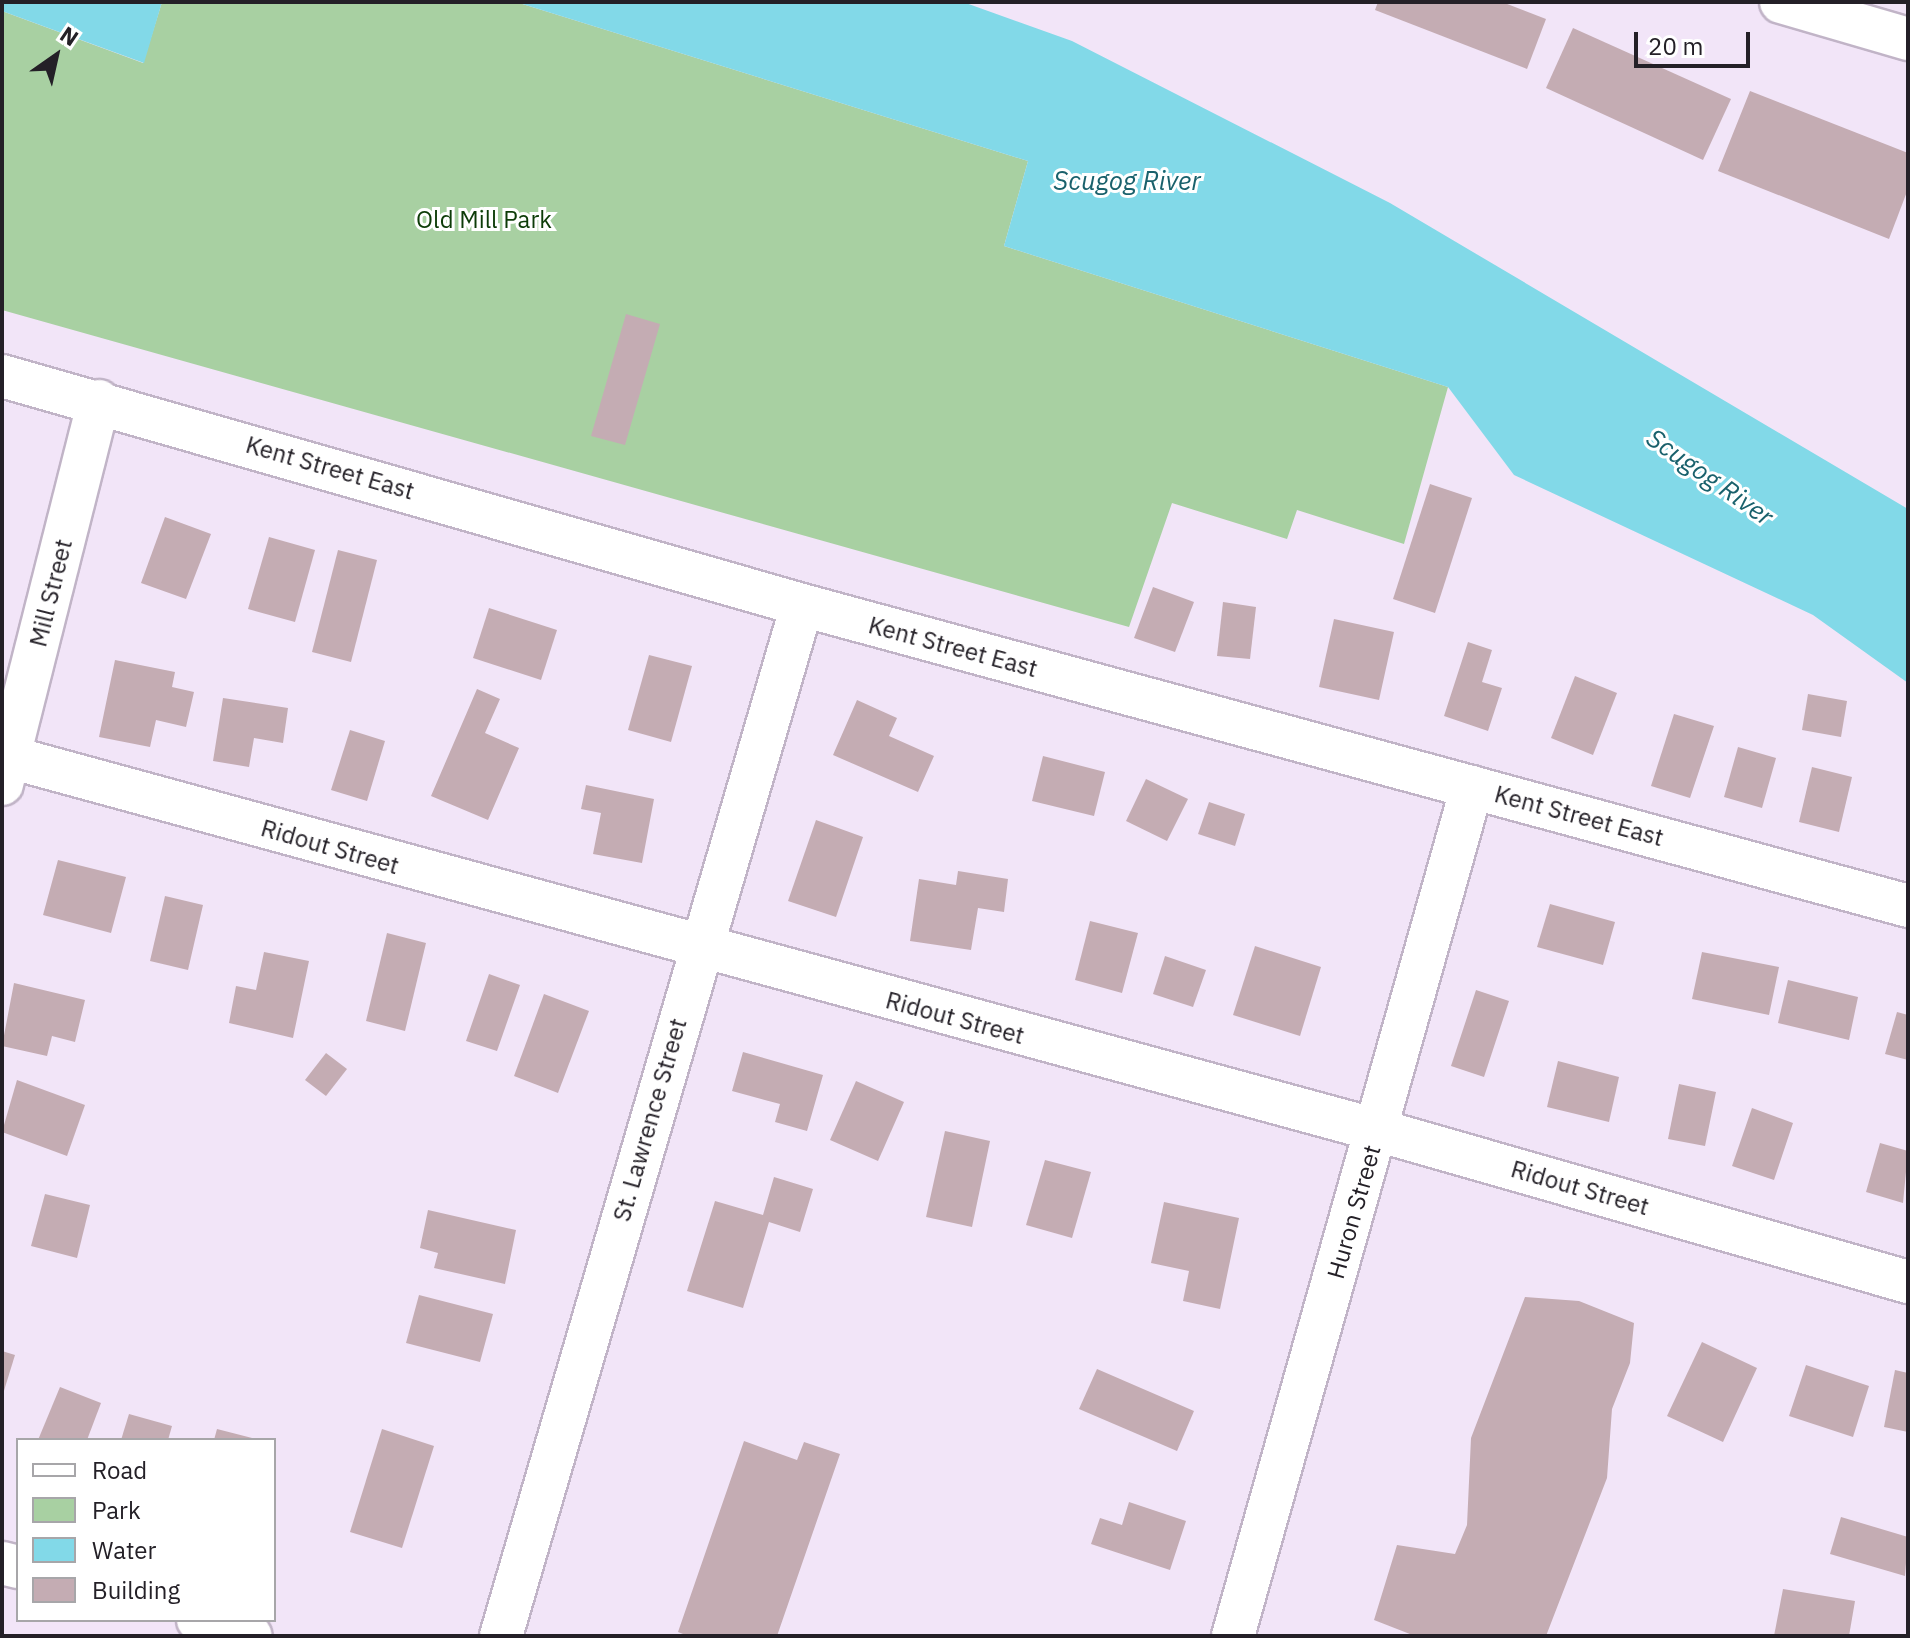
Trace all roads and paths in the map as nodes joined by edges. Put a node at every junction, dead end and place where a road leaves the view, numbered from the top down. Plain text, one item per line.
1 (1781, 2) edge
2 (1908, 39) edge
3 (2, 376) edge
4 (99, 401) junction
5 (802, 605) junction
6 (5, 766) edge
7 (1472, 787) junction
8 (1908, 906) edge
9 (700, 950) junction
10 (1377, 1130) junction
11 (1908, 1282) edge
12 (205, 1622) edge
13 (251, 1636) edge
14 (501, 1636) edge
15 (1233, 1636) edge

1 - 2 street
3 - 4 street, Kent Street East
4 - 5 street, Kent Street East
4 - 6 street, Mill Street
5 - 7 street, Kent Street East
5 - 9 street, St. Lawrence Street
6 - 9 street, Ridout Street
7 - 8 street, Kent Street East
7 - 10 street, Huron Street
9 - 10 street, Ridout Street
9 - 14 street, St. Lawrence Street
10 - 11 street, Ridout Street
10 - 15 street, Huron Street
12 - 13 street

